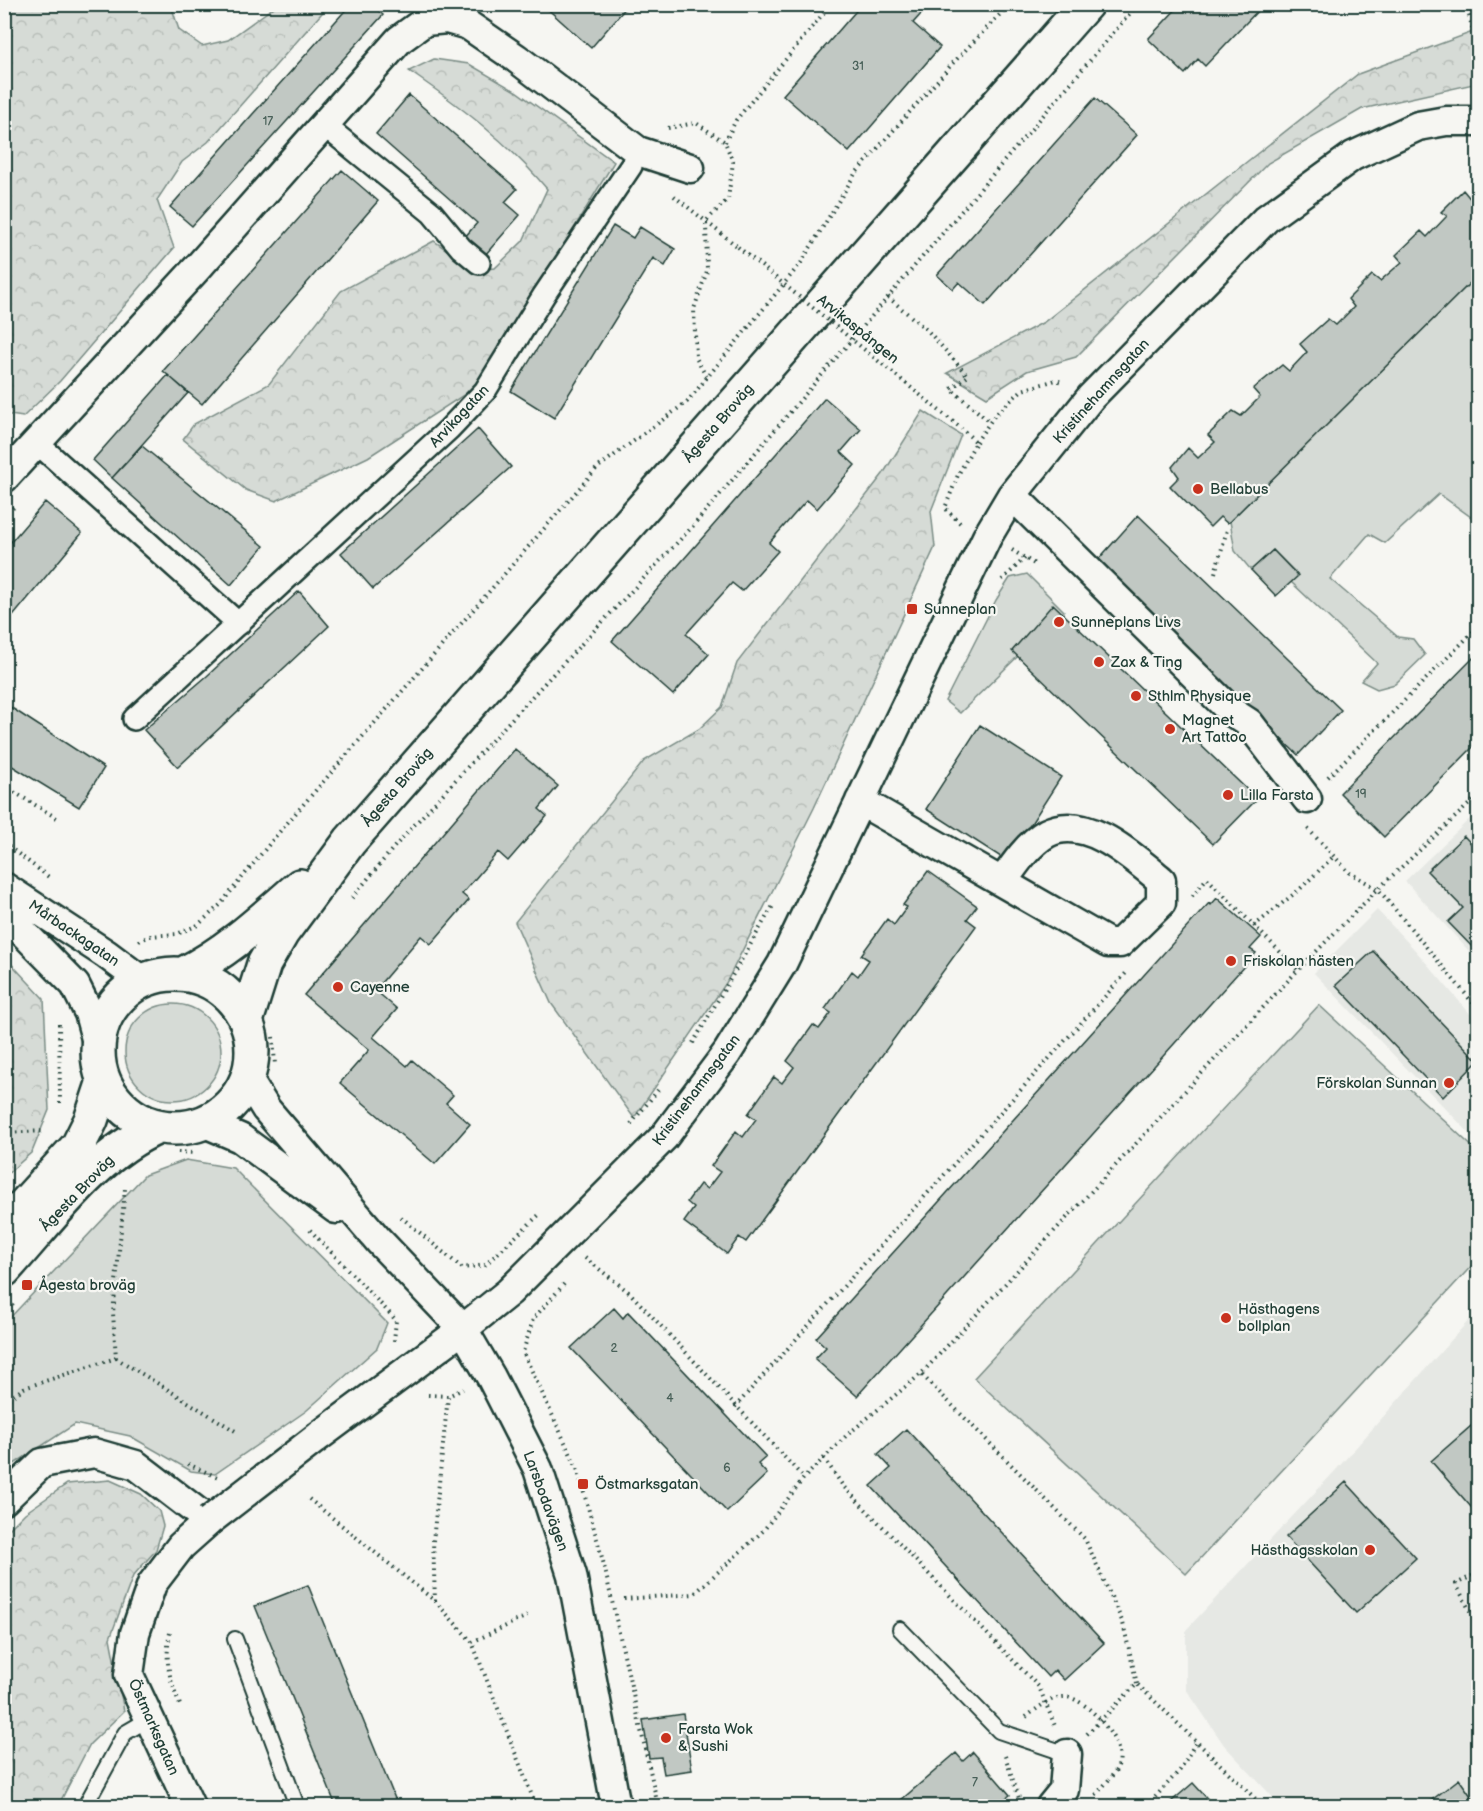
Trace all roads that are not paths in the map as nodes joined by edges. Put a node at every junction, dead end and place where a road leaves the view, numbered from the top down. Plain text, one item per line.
1 (1086, 4) edge
2 (1479, 121) edge
3 (324, 125) junction
4 (631, 166) dead end
5 (690, 168) dead end
6 (479, 263) dead end
7 (37, 443) junction
8 (12, 490) edge
9 (1012, 495) junction
10 (239, 624) junction
11 (134, 719) dead end
12 (1307, 799) road end
13 (860, 801) junction
14 (350, 841) junction
15 (1003, 881) junction
16 (4, 888) edge
17 (4, 913) edge
18 (185, 974) junction
19 (142, 981) junction
20 (247, 1018) junction
21 (98, 1046) junction
22 (248, 1080) junction
23 (104, 1081) junction
24 (205, 1123) junction
25 (158, 1126) junction
26 (4, 1227) edge
27 (379, 1241) junction
28 (4, 1270) edge
29 (463, 1329) junction
30 (4, 1500) edge
31 (209, 1521) junction
32 (900, 1629) dead end
33 (235, 1639) dead end
34 (149, 1719) junction
35 (1067, 1754) joint
36 (85, 1806) edge
37 (190, 1806) edge
38 (297, 1806) edge
39 (616, 1806) edge
40 (1051, 1806) edge

1 - 14 main road, Ågesta Broväg
2 - 9 street, Kristinehamnsgatan
3 - 5 street
3 - 6 street
3 - 7 street
4 - 10 street, Arvikagatan
7 - 8 street
7 - 10 street
9 - 12 street
9 - 13 street, Kristinehamnsgatan
10 - 11 street, Arvikagatan
13 - 15 street
13 - 29 street, Kristinehamnsgatan
14 - 18 main road, Ågesta Broväg
14 - 20 main road, Ågesta Broväg
15 - 15 street
16 - 19 street, Mårbackagatan
17 - 21 street, Mårbackagatan
18 - 19 main road, Ågesta Broväg
18 - 20 main road, Ågesta Broväg
19 - 21 main road, Ågesta Broväg
20 - 22 main road, Ågesta Broväg
21 - 23 main road, Ågesta Broväg
22 - 24 main road, Ågesta Broväg
22 - 27 street, Larsbodavägen
23 - 25 main road, Ågesta Broväg
23 - 26 main road, Ågesta Broväg
24 - 25 main road, Ågesta Broväg
24 - 27 street, Larsbodavägen
25 - 28 main road, Ågesta Broväg
27 - 29 street, Larsbodavägen
29 - 31 street, Östmarksgatan, bridge
29 - 39 street, Larsbodavägen
30 - 31 street
31 - 34 street, Östmarksgatan
32 - 35 lane
33 - 38 lane
34 - 36 lane
34 - 37 street, Östmarksgatan
35 - 40 street

